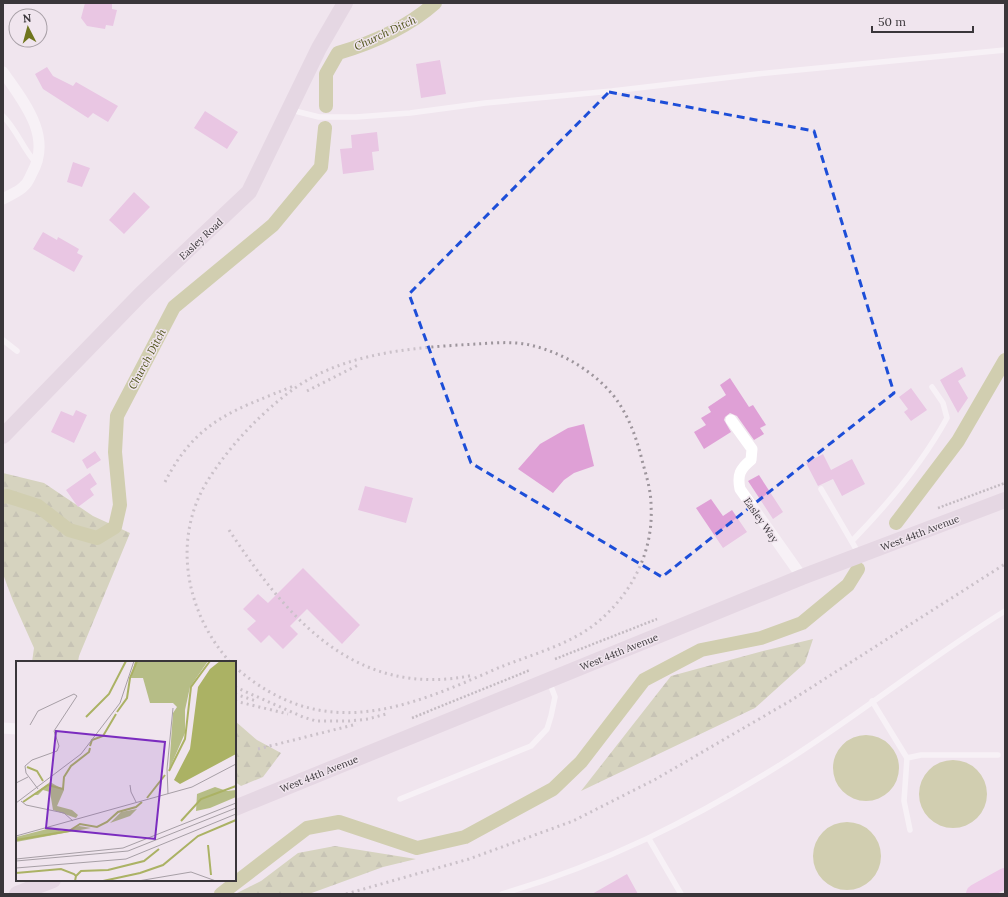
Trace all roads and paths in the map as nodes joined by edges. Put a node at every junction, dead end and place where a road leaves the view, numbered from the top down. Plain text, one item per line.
1 (345, 3) edge
2 (1005, 50) edge
3 (3, 72) edge
4 (289, 109) junction
5 (3, 116) edge
6 (36, 164) junction
7 (3, 199) edge
8 (3, 340) edge
9 (17, 351) dead end
10 (932, 387) dead end
11 (731, 420) dead end
12 (3, 435) edge
13 (821, 489) dead end
14 (1005, 500) edge
15 (852, 541) junction
16 (861, 555) junction
17 (802, 577) junction
18 (1005, 611) edge
19 (549, 680) junction
20 (872, 702) junction
21 (3, 728) edge
22 (16, 729) edge
23 (998, 755) dead end
24 (907, 758) junction
25 (400, 799) dead end
26 (237, 805) edge
27 (910, 830) dead end
28 (649, 839) junction
29 (1005, 878) edge
30 (50, 881) edge
31 (17, 894) edge
32 (502, 894) edge
33 (681, 894) edge
34 (976, 894) edge

1 - 4 street, Easley Road
2 - 4 lane
3 - 6 street
4 - 12 street, Easley Road
5 - 6 lane
6 - 7 street
8 - 9 lane
10 - 15 lane
11 - 17 street, Easley Way
13 - 15 lane
14 - 16 street, West 44th Avenue
15 - 16 lane
16 - 17 street, West 44th Avenue
17 - 19 street, West 44th Avenue
18 - 20 lane
19 - 25 lane
19 - 26 street, West 44th Avenue
20 - 24 lane
20 - 28 lane
21 - 22 street
23 - 24 lane
24 - 27 lane
28 - 32 lane
28 - 33 lane
29 - 34 highway
30 - 31 street

